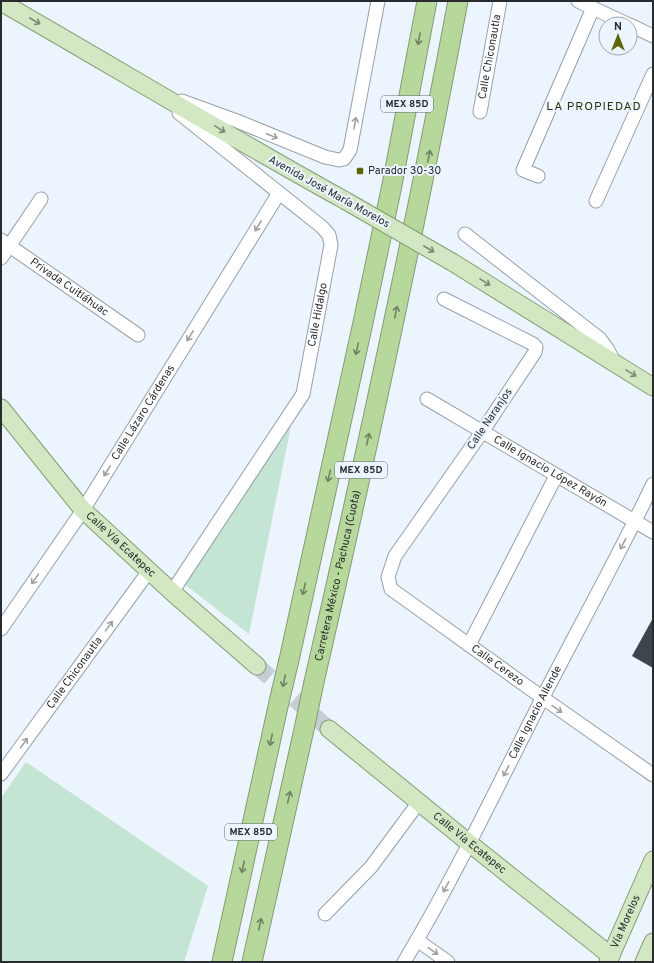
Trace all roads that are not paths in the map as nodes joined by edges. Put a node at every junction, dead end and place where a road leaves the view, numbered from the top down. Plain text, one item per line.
1 (378, 1) edge
2 (427, 1) edge
3 (458, 1) edge
4 (500, 1) edge
5 (578, 1) edge
6 (1, 2) edge
7 (593, 8) junction
8 (610, 16) edge
9 (638, 29) edge
10 (653, 36) edge
11 (653, 74) edge
12 (151, 88) junction
13 (480, 112) dead end
14 (538, 176) dead end
15 (279, 192) junction
16 (41, 199) dead end
17 (596, 201) dead end
18 (465, 234) dead end
19 (6, 243) edge
20 (1, 258) edge
21 (444, 299) dead end
22 (138, 335) dead end
23 (614, 362) junction
24 (653, 387) edge
25 (427, 399) dead end
26 (1, 408) edge
27 (482, 432) junction
28 (556, 476) junction
29 (653, 484) edge
30 (83, 510) junction
31 (635, 522) junction
32 (653, 532) edge
33 (149, 571) junction
34 (388, 577) joint
35 (172, 592) junction
36 (1, 629) edge
37 (469, 645) junction
38 (256, 666) tunnel mouth
39 (542, 698) junction
40 (329, 729) tunnel mouth
41 (1, 774) edge
42 (653, 775) edge
43 (419, 802) junction
44 (470, 843) junction
45 (653, 860) edge
46 (325, 914) dead end
47 (417, 940) junction
48 (653, 942) edge
49 (609, 959) edge
50 (222, 962) edge
51 (252, 962) edge
52 (404, 962) edge
53 (448, 962) edge
54 (644, 962) edge

12 -> 1 street
2 -> 50 highway, MEX 85D, bridge
51 -> 3 highway, Carretera México - Pachuca (Cuota) / MEX 85D, bridge
4 - 13 street, Calle Chiconautla
5 - 7 street
6 -> 12 main road, Avenida José María Morelos
7 - 8 street
7 - 14 street
9 - 10 street
11 - 17 street
12 - 15 street, Calle Hidalgo
12 -> 23 main road, Avenida José María Morelos, bridge
15 -> 30 street, Calle Lázaro Cárdenas
15 - 35 street, Calle Hidalgo
16 - 19 street
18 - 23 street
19 - 20 street
19 - 22 street, Privada Cuitláhuac
21 - 27 street, Calle Naranjos
23 -> 24 main road, Avenida José María Morelos
25 - 27 street, Calle Ignacio López Rayón
26 - 30 main road, Calle Vía Ecatepec
27 - 28 street, Calle Ignacio López Rayón
27 - 34 street, Calle Naranjos
28 - 31 street, Calle Ignacio López Rayón
28 - 37 street
29 - 31 street, Calle Ignacio Allende
30 - 33 main road, Calle Vía Ecatepec
30 -> 36 street, Calle Lázaro Cárdenas
31 - 32 street, Calle Ignacio López Rayón
31 -> 39 street, Calle Ignacio Allende
33 - 35 main road, Calle Vía Ecatepec
41 -> 33 street, Calle Chiconautla
34 - 37 street, Calle Cerezo
35 - 38 main road, Calle Vía Ecatepec
37 - 39 street, Calle Cerezo
39 -> 42 street, Calle Cerezo
39 -> 44 street, Calle Ignacio Allende
40 - 43 main road, Calle Vía Ecatepec
43 - 44 main road, Calle Vía Ecatepec
43 - 46 street
44 -> 47 street, Calle Ignacio Allende
44 - 49 main road, Calle Vía Ecatepec
45 - 49 main road, Vía Morelos
47 - 52 street, Calle Ignacio Allende
47 -> 53 street
48 - 54 main road

